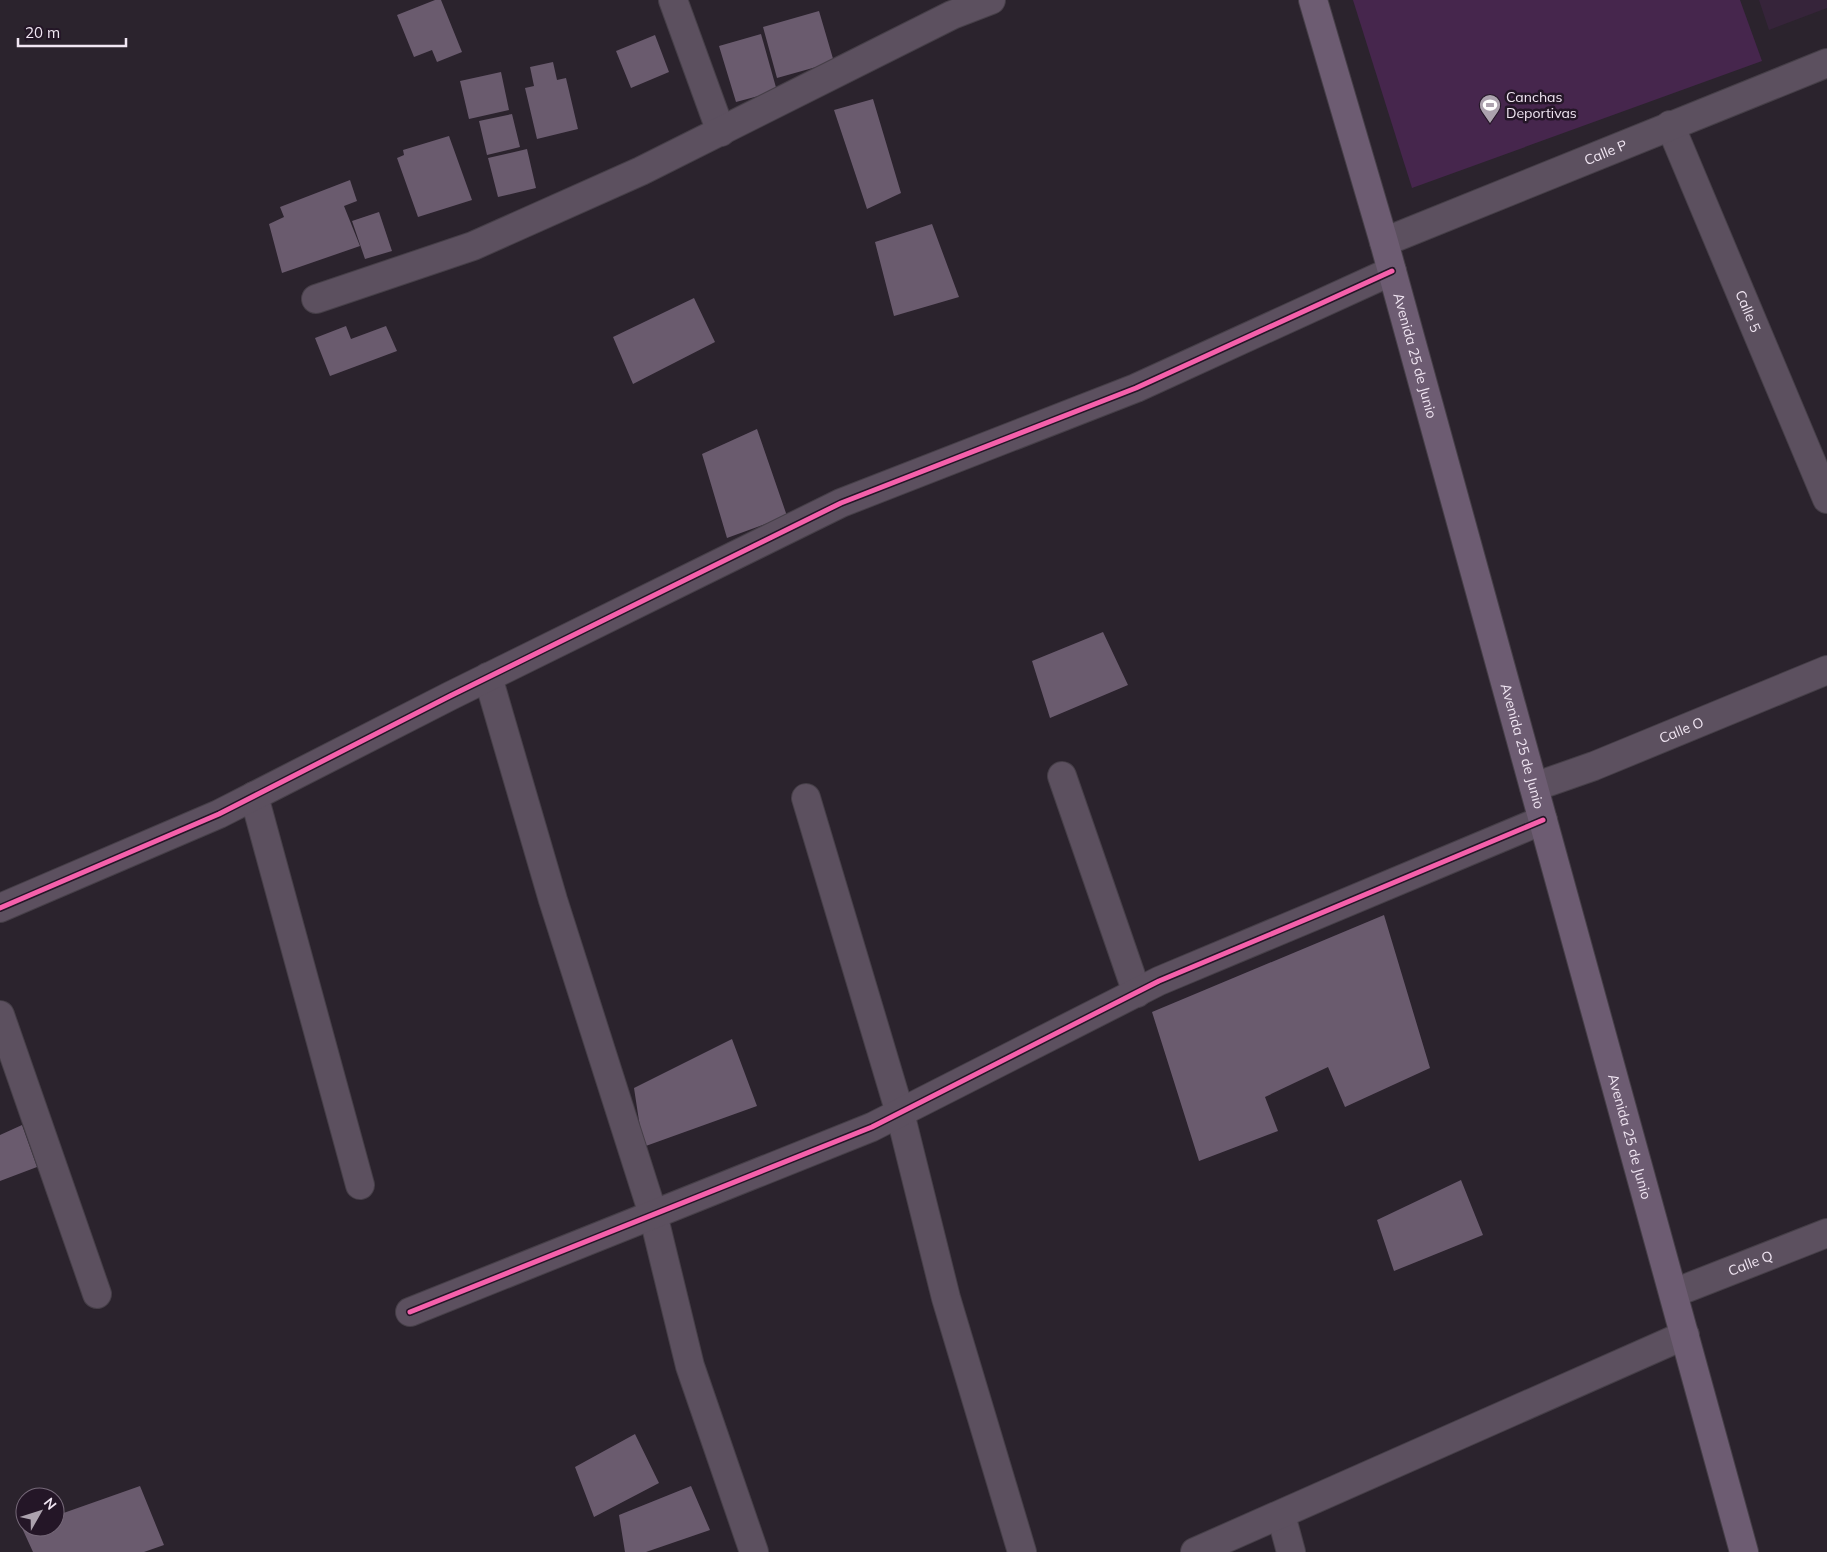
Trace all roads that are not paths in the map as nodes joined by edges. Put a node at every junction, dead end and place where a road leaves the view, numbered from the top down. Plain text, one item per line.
1 (673, 0) edge
2 (991, 0) edge
3 (1313, 0) edge
4 (1827, 64) edge
5 (1670, 125) junction
6 (721, 132) junction
7 (1384, 242) junction
8 (1392, 271) junction
9 (316, 298) dead end
10 (1827, 499) edge
11 (1827, 670) edge
12 (488, 677) junction
13 (1062, 776) dead end
14 (1534, 787) junction
15 (254, 796) junction
16 (806, 798) dead end
17 (1543, 820) junction
18 (0, 908) edge
19 (1137, 992) junction
20 (0, 1015) edge
21 (900, 1113) junction
22 (360, 1184) dead end
23 (653, 1214) junction
24 (1827, 1234) edge
25 (1674, 1293) junction
26 (97, 1294) dead end
27 (410, 1312) dead end
28 (1686, 1335) junction
29 (1280, 1515) junction
30 (754, 1552) edge
31 (1022, 1552) edge
32 (1195, 1552) edge
33 (1291, 1552) edge
34 (1744, 1552) edge

1 - 6 street
2 - 6 street
3 - 7 highway, Avenida 25 de Junio
4 - 5 street, Calle P
5 - 7 street, Calle P
5 - 10 street, Calle 5
6 - 9 street
7 - 8 highway, Avenida 25 de Junio
8 - 12 street
8 - 14 highway, Avenida 25 de Junio
11 - 14 street, Calle O
12 - 15 street
12 - 23 street
13 - 19 street
14 - 17 highway, Avenida 25 de Junio
15 - 18 street
15 - 22 street
16 - 21 street
17 - 19 street
17 - 25 highway, Avenida 25 de Junio
19 - 21 street
20 - 26 street
21 - 23 street
21 - 31 street
23 - 27 street
23 - 30 street
24 - 25 street, Calle Q
25 - 28 highway, Avenida 25 de Junio
28 - 29 street
28 - 34 highway, Avenida 25 de Junio
29 - 32 street
29 - 33 street

